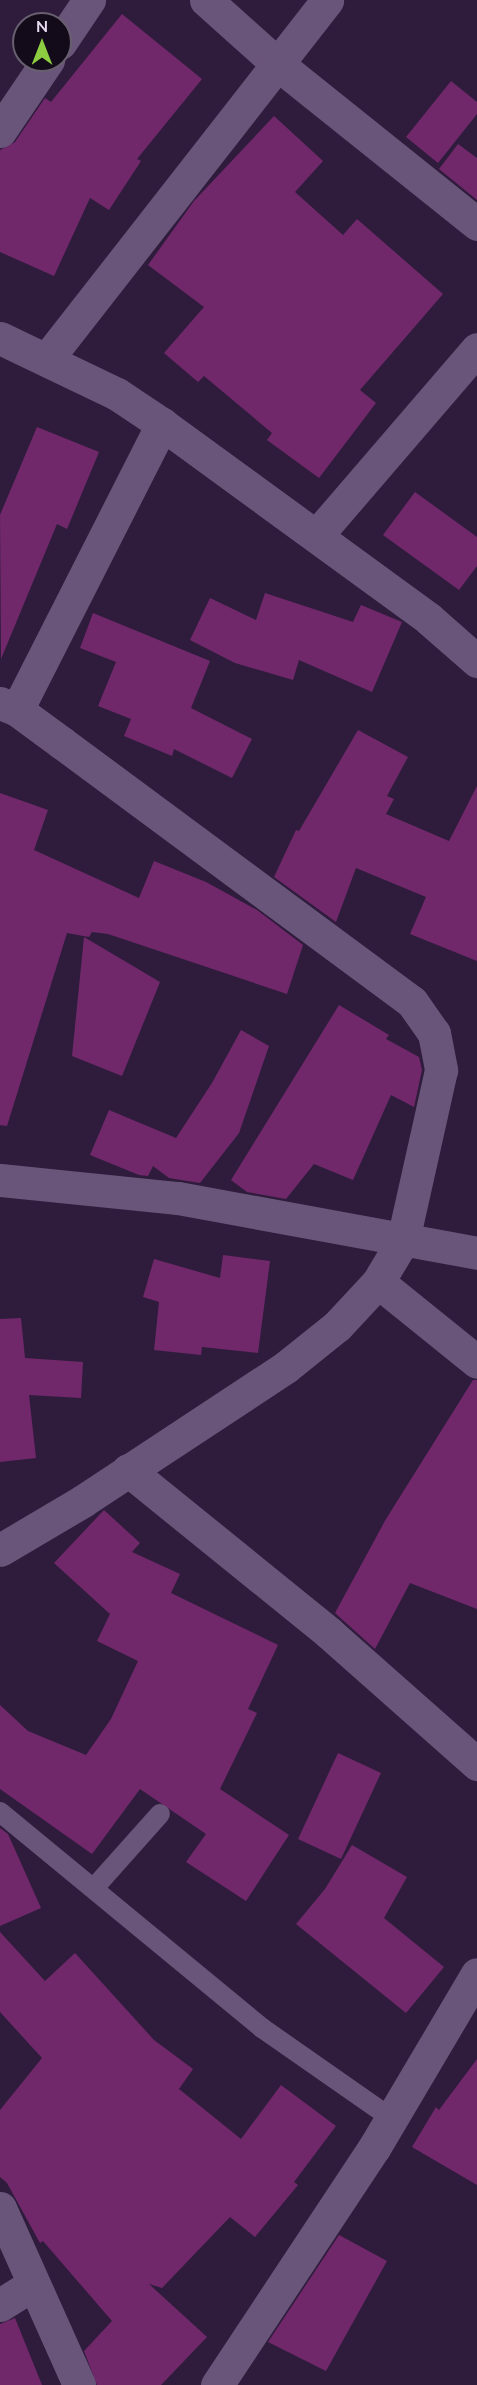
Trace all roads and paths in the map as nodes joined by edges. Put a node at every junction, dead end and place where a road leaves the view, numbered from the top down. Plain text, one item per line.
1 (89, 0) edge
2 (206, 0) edge
3 (327, 0) edge
4 (72, 25) edge
5 (275, 62) junction
6 (40, 72) edge
7 (0, 131) edge
8 (477, 224) edge
9 (0, 338) edge
10 (477, 349) edge
11 (47, 359) junction
12 (162, 424) junction
13 (317, 535) junction
14 (477, 661) edge
15 (8, 707) edge
16 (0, 1180) edge
17 (403, 1240) junction
18 (477, 1253) edge
19 (378, 1282) junction
20 (477, 1362) edge
21 (128, 1470) junction
22 (0, 1550) edge
23 (477, 1764) edge
24 (0, 1812) edge
25 (160, 1814) dead end
26 (94, 1888) junction
27 (477, 1974) edge
28 (391, 2118) junction
29 (0, 2208) edge
30 (33, 2284) junction
31 (0, 2305) edge
32 (79, 2385) edge
33 (217, 2385) edge

1 - 4 street
2 - 5 street
3 - 5 street
5 - 8 street
5 - 11 street
6 - 7 street
9 - 11 street
10 - 13 street
11 - 12 street
12 - 13 street
12 - 15 street
13 - 14 street
15 - 17 street
16 - 17 street
17 - 18 street
17 - 19 street
19 - 20 street
19 - 21 street
21 - 22 street
21 - 23 street
24 - 26 lane
25 - 26 lane
26 - 28 lane
27 - 28 street
28 - 33 street
29 - 30 street
30 - 31 street
30 - 32 street

